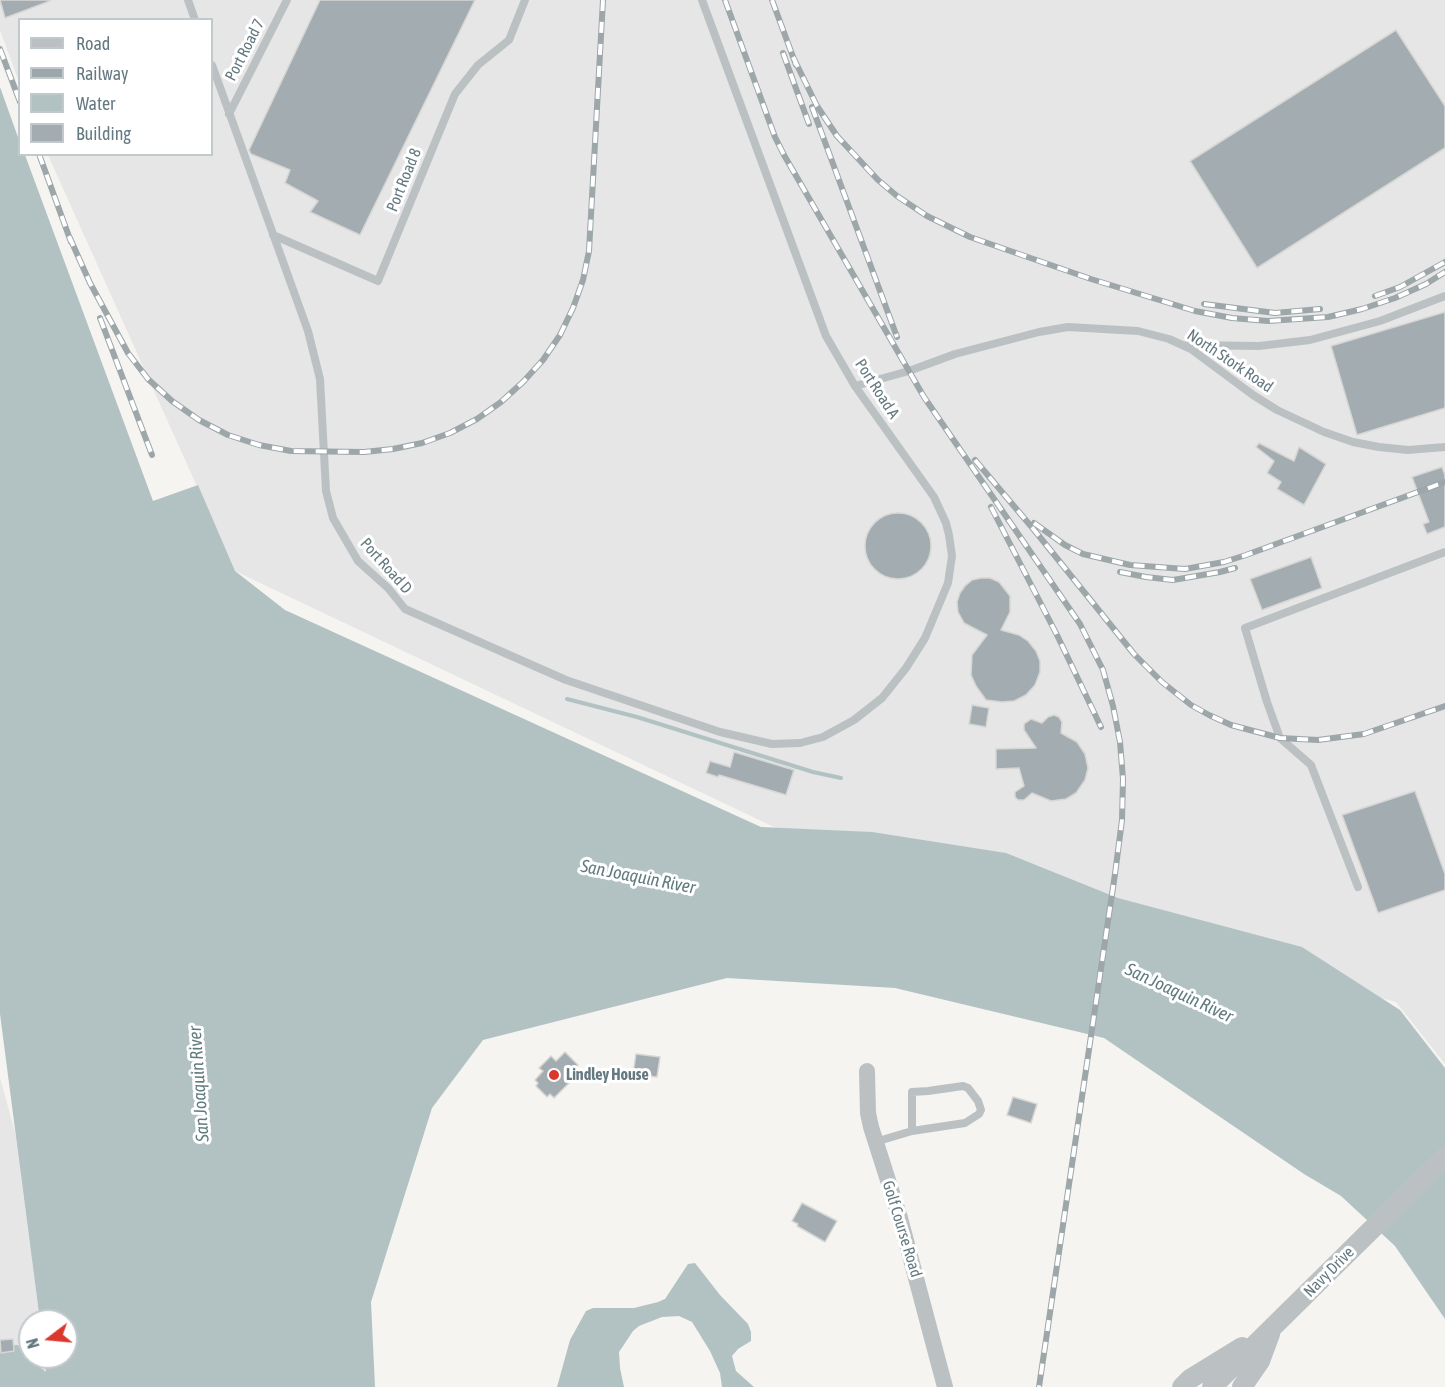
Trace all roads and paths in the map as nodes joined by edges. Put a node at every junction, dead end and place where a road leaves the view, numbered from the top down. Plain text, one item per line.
1 (188, 0) edge
2 (287, 0) edge
3 (525, 0) edge
4 (702, 0) edge
5 (194, 18) edge
6 (213, 68) edge
7 (229, 114) junction
8 (273, 235) junction
9 (1445, 296) edge
10 (1180, 345) junction
11 (855, 386) junction
12 (1445, 447) edge
13 (1445, 552) edge
14 (808, 741) joint
15 (1358, 887) dead end
16 (867, 1071) dead end
17 (912, 1131) junction
18 (876, 1142) junction
19 (1445, 1157) edge
20 (1272, 1329) junction
21 (945, 1387) edge
22 (1182, 1387) edge
23 (1212, 1387) edge
24 (1242, 1387) edge

1 - 5 lane
2 - 7 lane, Port Road 7
3 - 8 lane, Port Road 8
4 - 11 lane, Port Road A
6 - 7 lane, Port Road D
7 - 8 lane, Port Road D
8 - 14 lane, Port Road D
9 - 10 lane
10 - 11 lane, North Stork Road
10 - 12 lane, North Stork Road
11 - 14 lane, Port Road A
13 - 15 lane
16 - 18 street, Golf Course Road
17 - 17 lane
17 - 18 lane
18 - 21 street, Golf Course Road
19 - 20 street, Navy Drive
20 - 22 street
20 - 23 street, Navy Drive
20 - 24 street

